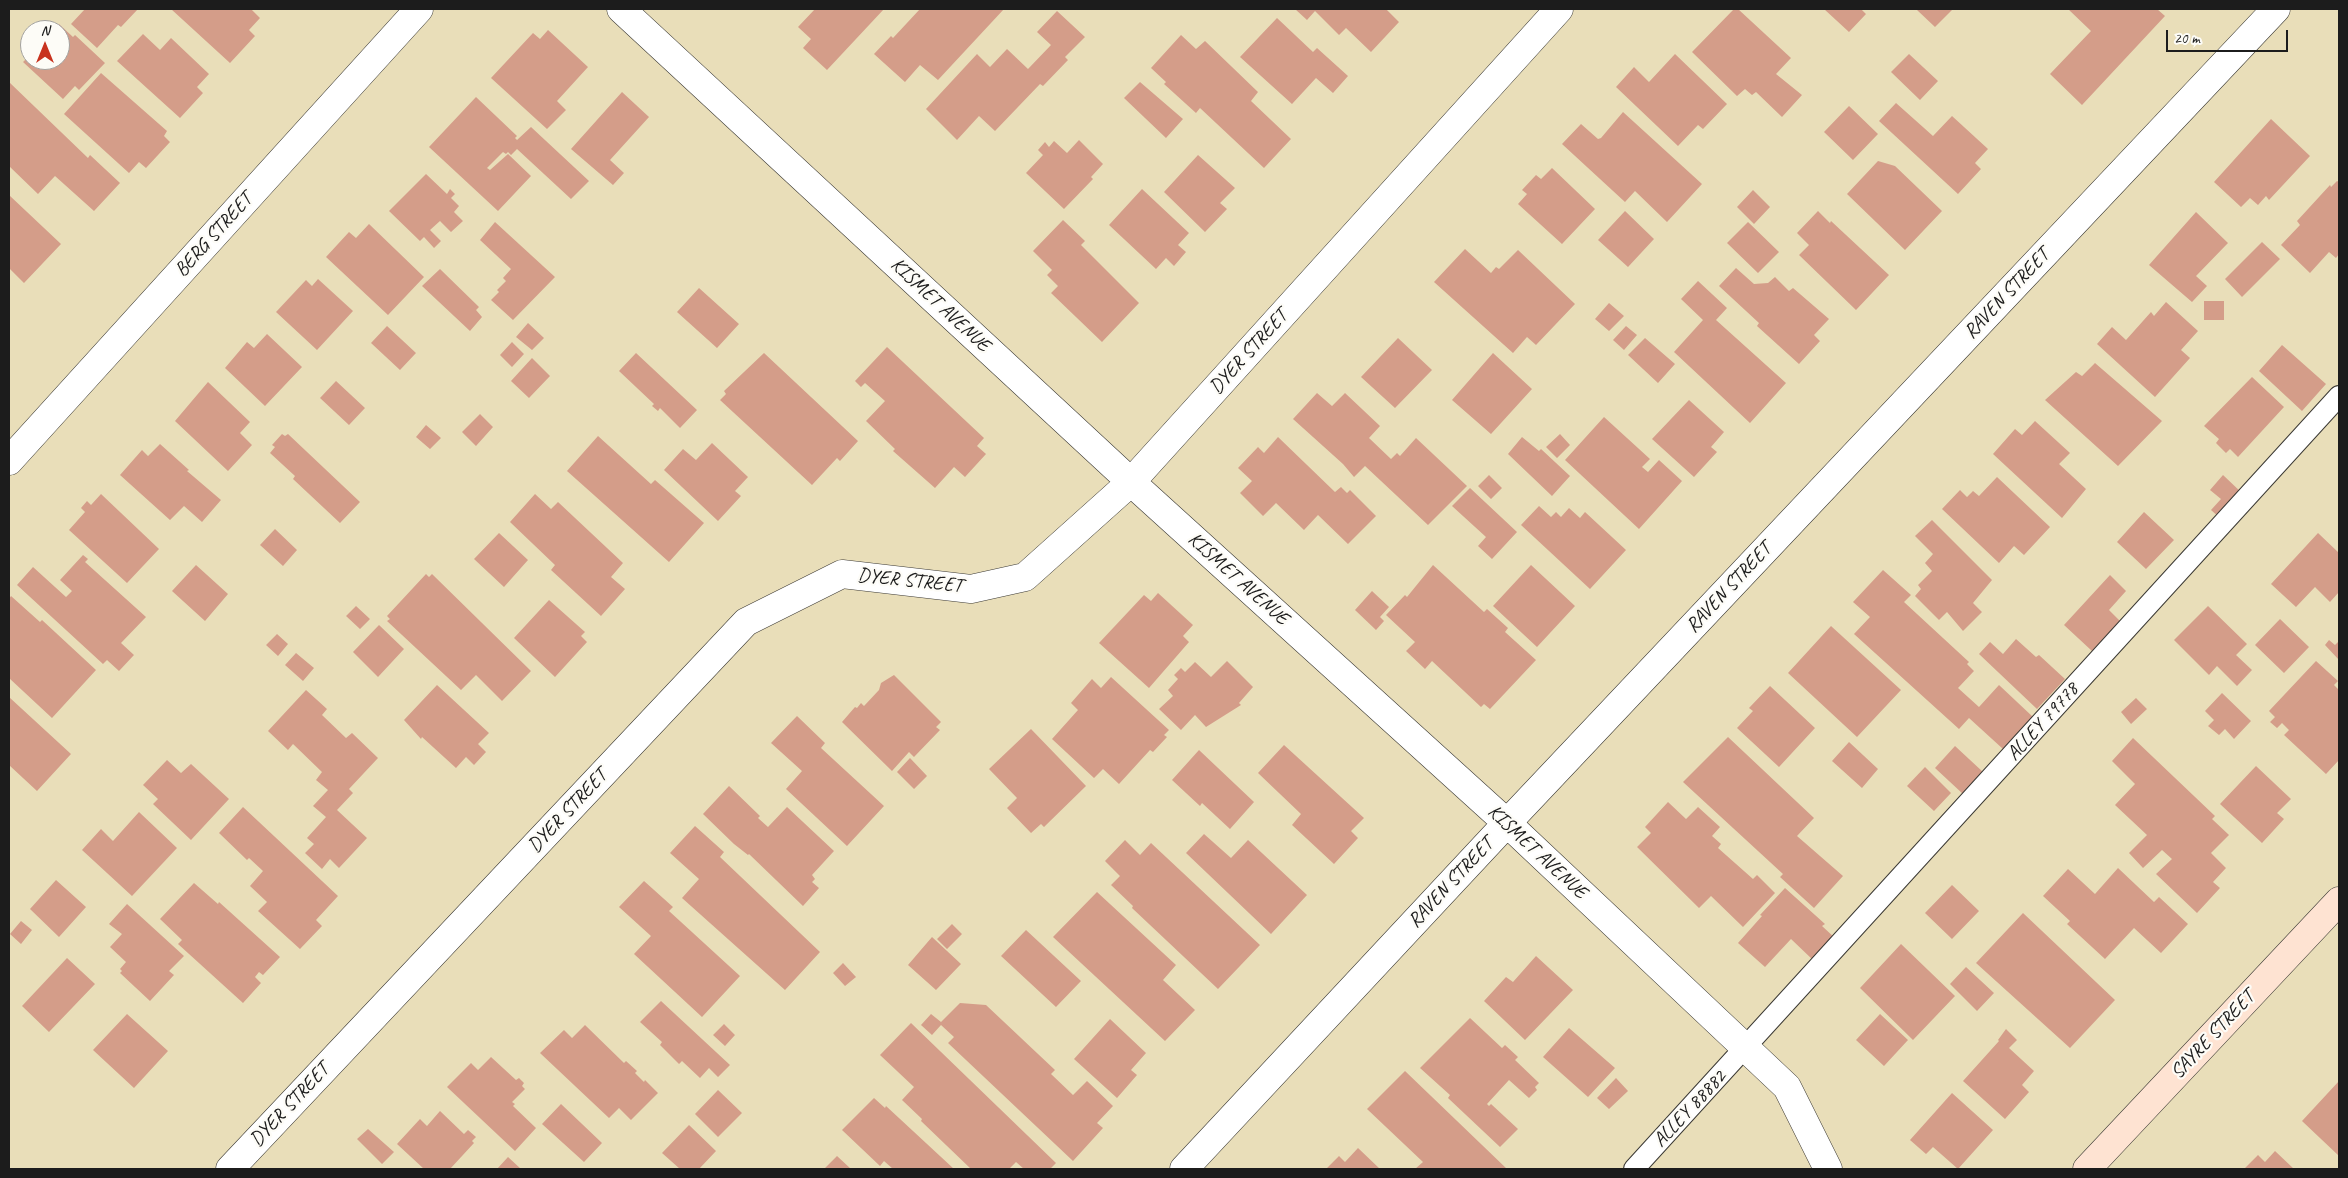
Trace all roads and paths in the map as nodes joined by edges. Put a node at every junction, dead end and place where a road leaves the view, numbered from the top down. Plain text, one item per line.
1 (419, 9) edge
2 (621, 9) edge
3 (1559, 9) edge
4 (2276, 9) edge
5 (2339, 396) edge
6 (9, 461) edge
7 (1131, 482) junction
8 (1507, 823) junction
9 (2339, 901) edge
10 (1746, 1048) junction
11 (230, 1169) edge
12 (1184, 1169) edge
13 (1634, 1169) edge
14 (1828, 1169) edge
15 (2087, 1169) edge

1 - 6 street, BERG STREET
2 - 7 street, KISMET AVENUE
3 - 7 street, DYER STREET
4 - 8 street, RAVEN STREET
5 - 10 lane, ALLEY 79778
7 - 8 street, KISMET AVENUE
7 - 11 street, DYER STREET
8 - 10 street, KISMET AVENUE
8 - 12 street, RAVEN STREET
9 - 15 street, SAYRE STREET
10 - 13 lane, ALLEY 88882
10 - 14 street, KISMET AVENUE

